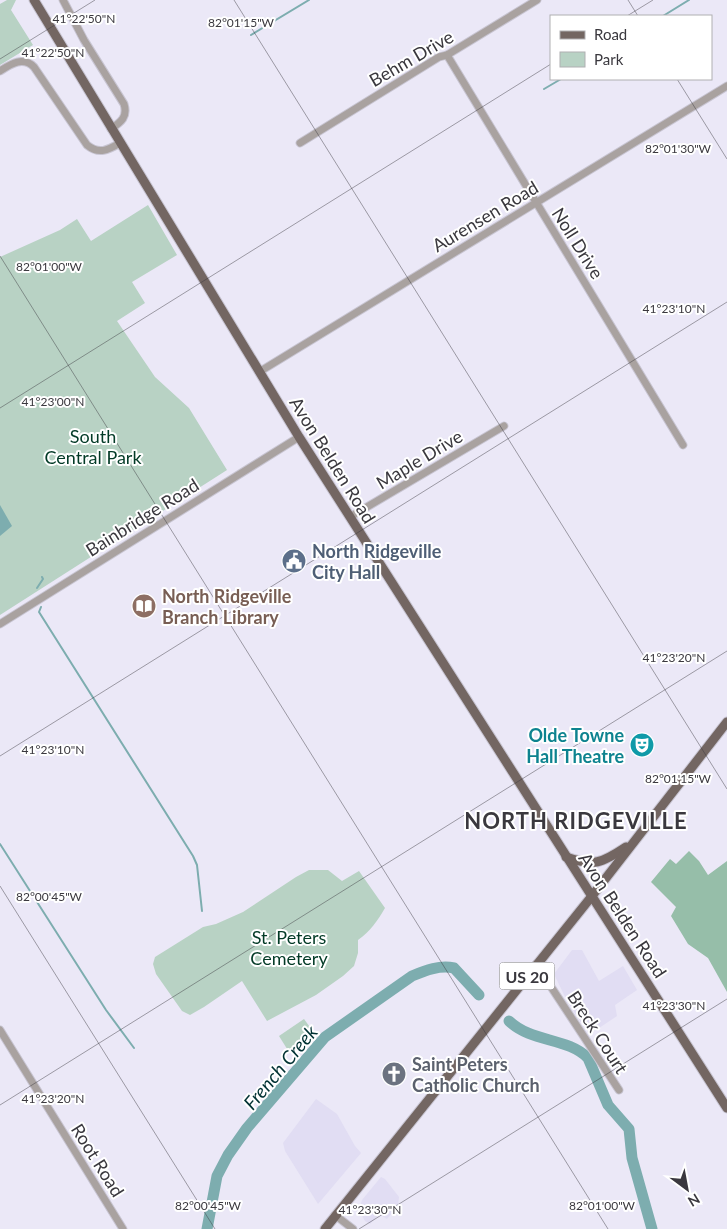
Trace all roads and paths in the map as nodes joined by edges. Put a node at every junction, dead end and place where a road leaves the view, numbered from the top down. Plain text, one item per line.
1 (63, 0) edge
2 (537, 0) edge
3 (35, 2) edge
4 (447, 55) junction
5 (0, 71) edge
6 (727, 86) edge
7 (111, 129) junction
8 (120, 143) junction
9 (300, 143) dead end
10 (536, 203) junction
11 (259, 372) junction
12 (504, 426) dead end
13 (299, 437) junction
14 (684, 445) dead end
15 (350, 517) junction
16 (0, 624) edge
17 (727, 722) edge
18 (633, 843) junction
19 (566, 857) junction
20 (592, 896) junction
21 (536, 964) junction
22 (0, 1030) edge
23 (619, 1090) dead end
24 (727, 1108) edge
25 (335, 1216) junction
26 (123, 1229) edge
27 (324, 1229) edge
28 (353, 1229) edge

1 - 7 street
2 - 4 street, Behm Drive
3 - 7 main road, Avon Belden Road
4 - 9 street, Behm Drive
4 - 10 street, Noll Drive
5 - 8 street
6 - 10 street, Aurensen Road
7 - 8 main road, Avon Belden Road
8 - 11 main road, Avon Belden Road
10 - 11 street, Aurensen Road
10 - 14 street, Noll Drive
11 - 13 main road, Avon Belden Road
12 - 15 street, Maple Drive
13 - 15 main road, Avon Belden Road
13 - 16 street, Bainbridge Road
15 - 19 main road, Avon Belden Road
17 - 18 main road, US 20
18 - 19 main road
18 - 20 main road, US 20
19 - 20 main road, Avon Belden Road
20 - 21 main road, US 20
20 - 24 main road, Avon Belden Road
21 - 23 street, Breck Court
21 - 25 main road, US 20
22 - 26 street, Root Road
25 - 27 main road, US 20
25 - 28 street

